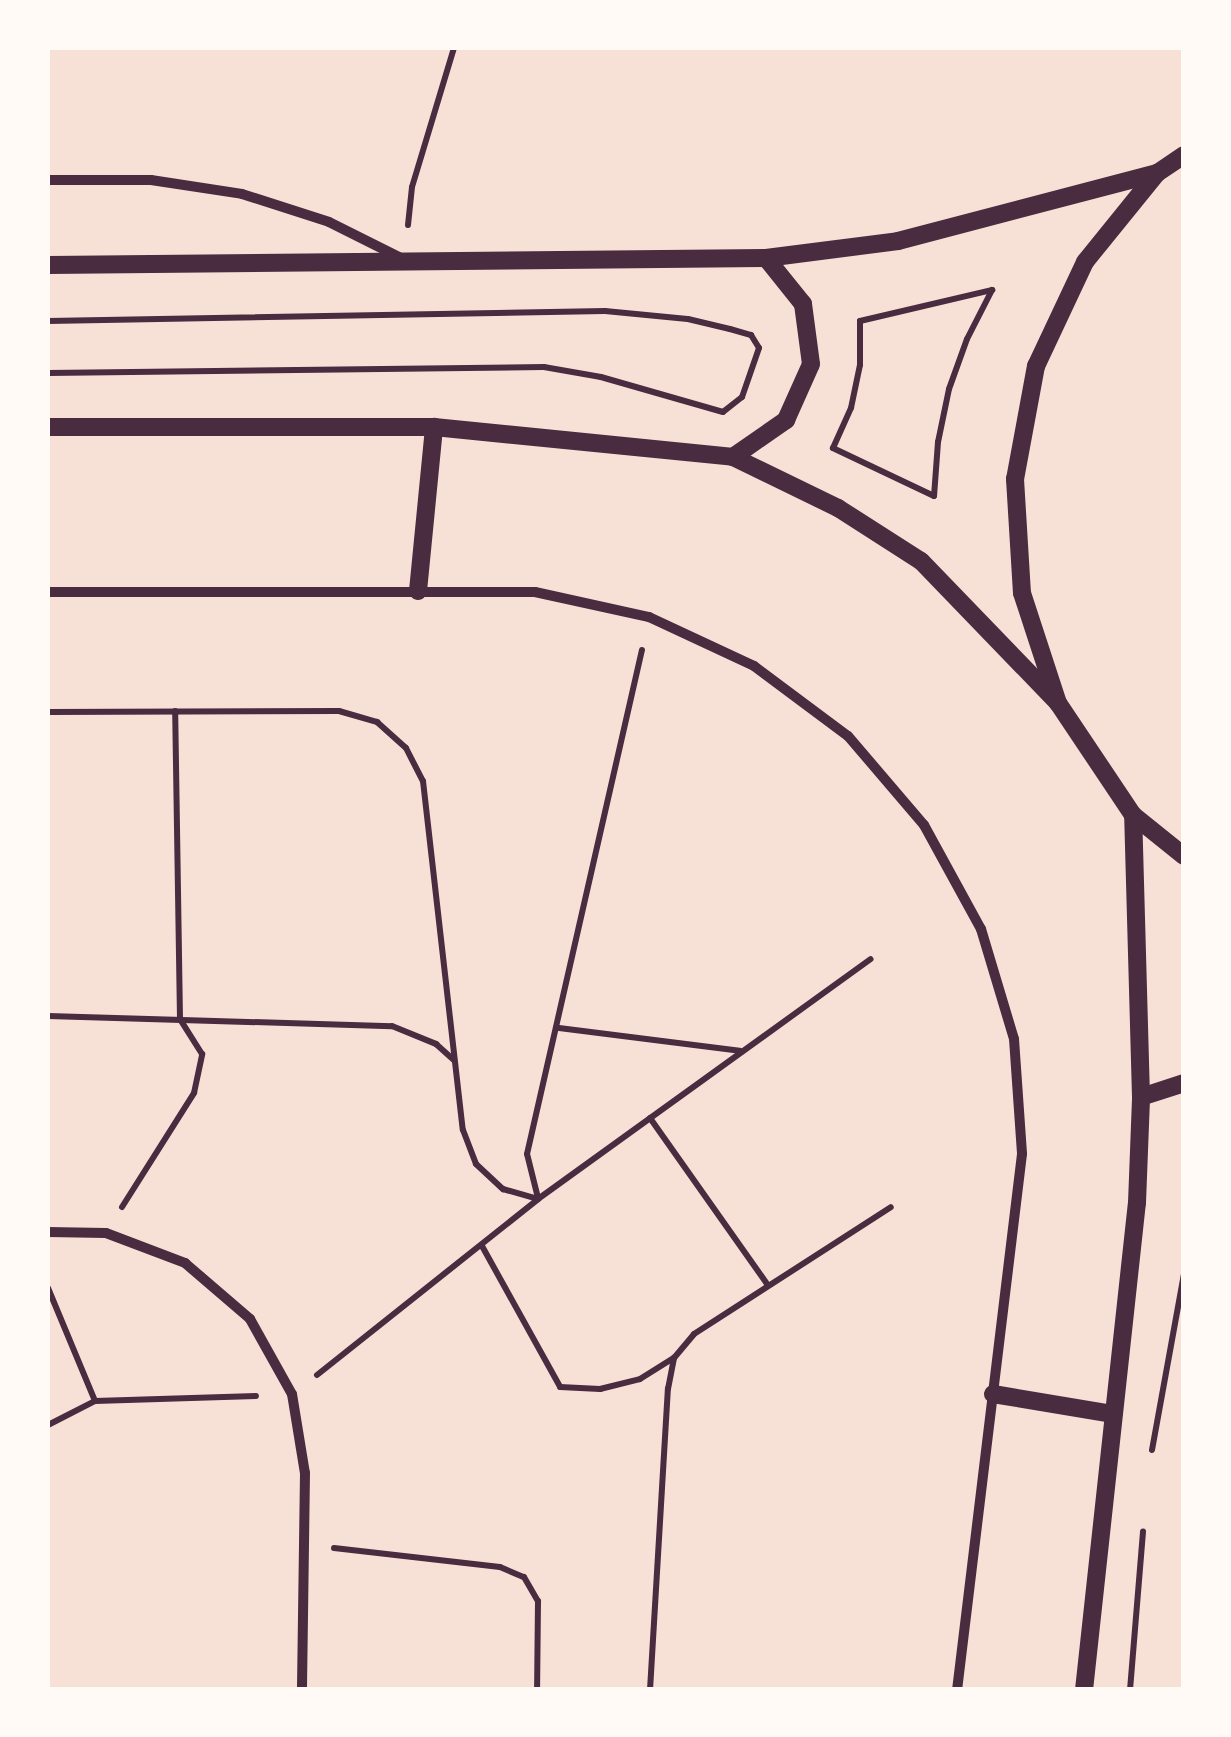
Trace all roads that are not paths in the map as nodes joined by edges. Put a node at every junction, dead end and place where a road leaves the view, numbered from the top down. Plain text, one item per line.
1 (1184, 155) edge
2 (1158, 173) junction
3 (48, 180) edge
4 (766, 258) junction
5 (410, 263) junction
6 (48, 266) edge
7 (48, 427) edge
8 (434, 427) junction
9 (734, 457) junction
10 (418, 591) junction
11 (48, 592) edge
12 (1058, 703) junction
13 (1133, 815) junction
14 (1184, 856) edge
15 (1184, 1083) edge
16 (1141, 1097) junction
17 (48, 1232) edge
18 (993, 1394) junction
19 (1113, 1414) junction
20 (302, 1690) edge
21 (957, 1690) edge
22 (1084, 1690) edge

1 - 2 street
2 - 4 street
2 - 12 street
3 - 5 street
4 - 5 street
4 - 9 street
5 - 6 street
7 - 8 street
8 - 9 street
8 - 10 street
9 - 12 street
10 - 11 street
10 - 18 street
12 - 13 street
13 - 14 street
13 - 16 street
15 - 16 street
16 - 19 street
17 - 20 street
18 - 19 street
18 - 21 street
19 - 22 street

